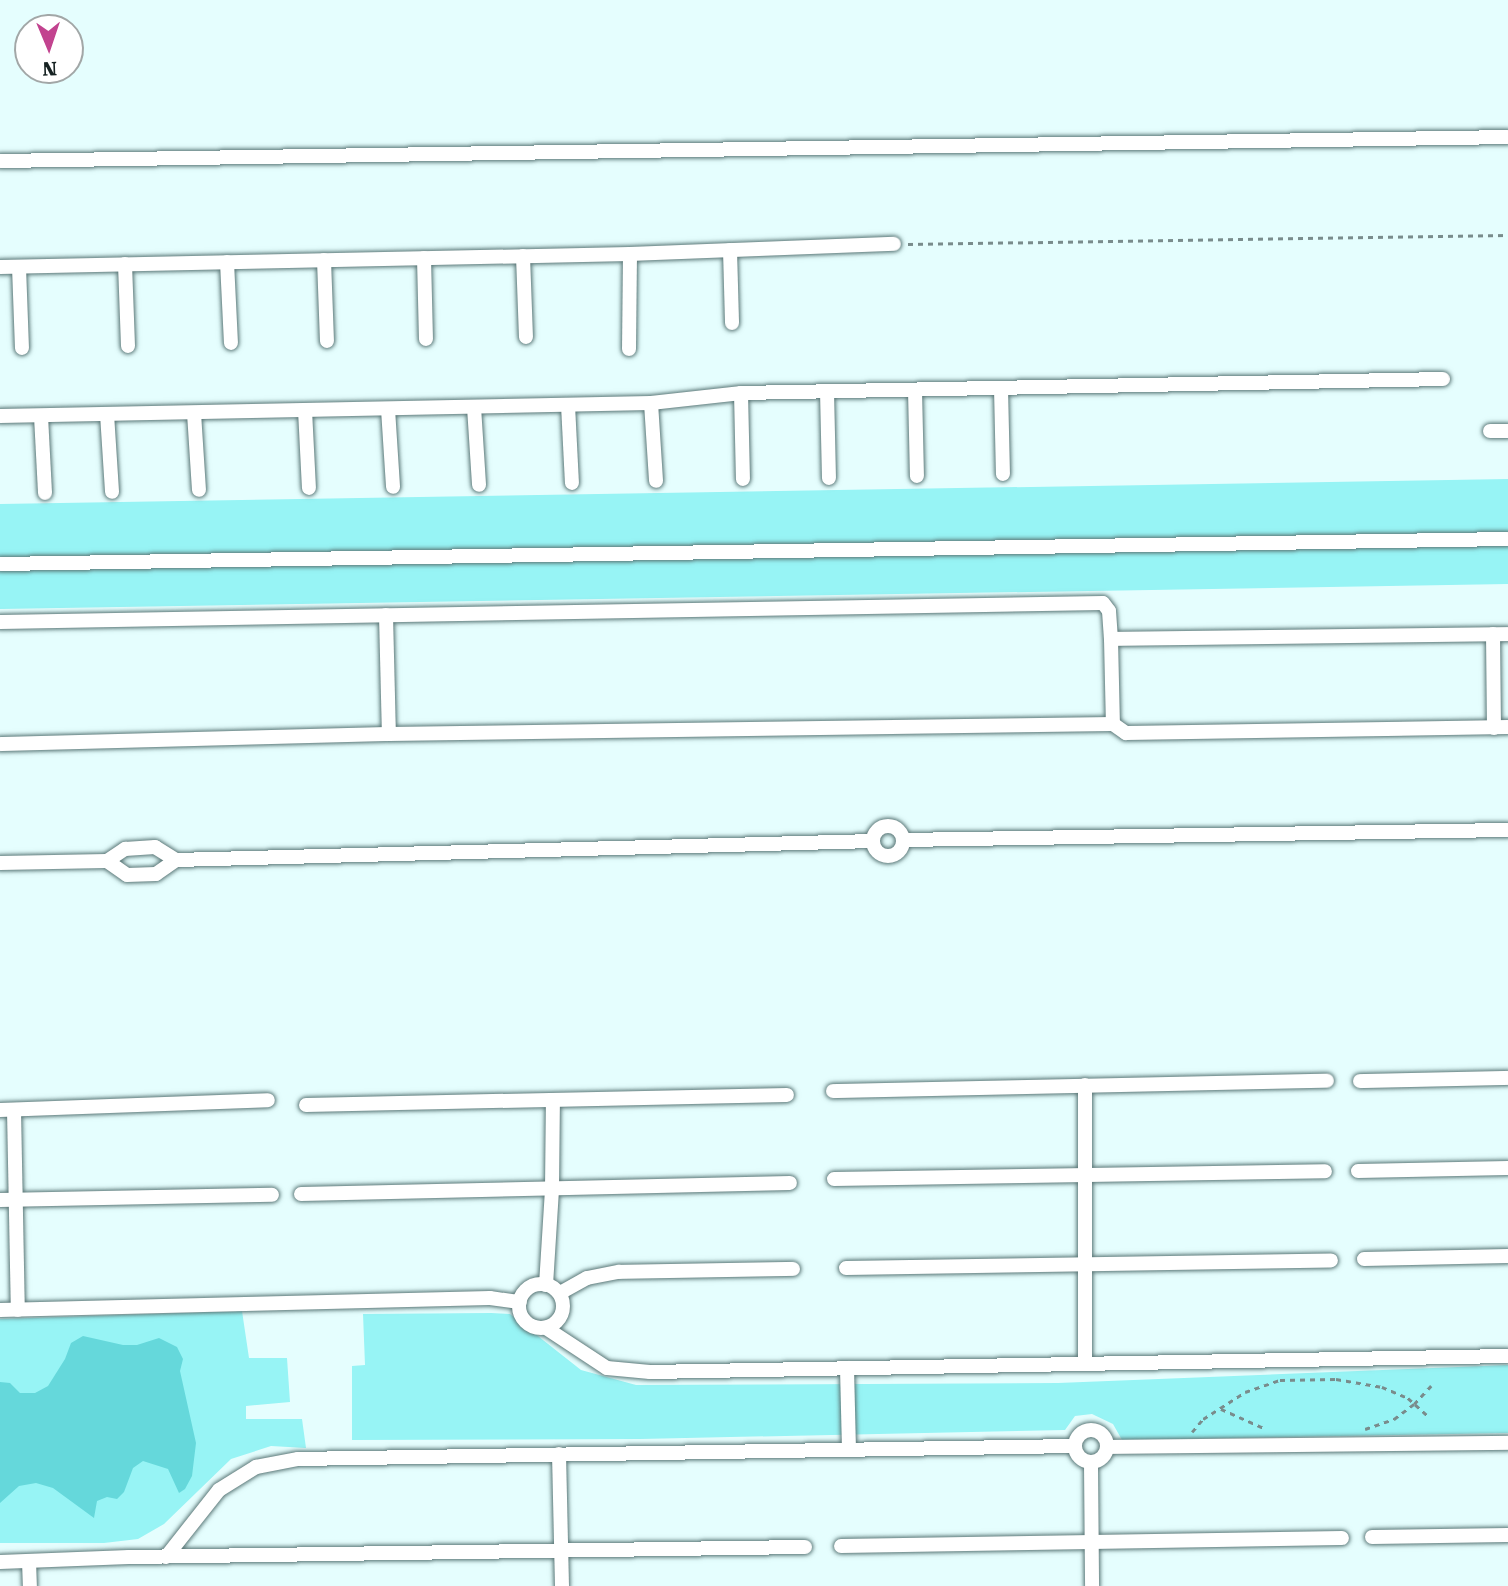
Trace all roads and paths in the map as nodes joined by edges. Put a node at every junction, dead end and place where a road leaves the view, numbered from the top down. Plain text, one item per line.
1 (1508, 137) edge
2 (0, 161) edge
3 (1508, 235) edge
4 (894, 244) joint
5 (730, 250) junction
6 (630, 254) junction
7 (523, 256) junction
8 (424, 258) junction
9 (324, 260) junction
10 (228, 262) junction
11 (125, 264) junction
12 (0, 267) edge
13 (19, 267) junction
14 (732, 323) dead end
15 (526, 337) dead end
16 (426, 339) dead end
17 (327, 341) dead end
18 (231, 344) dead end
19 (128, 346) dead end
20 (22, 348) dead end
21 (629, 349) dead end
22 (1443, 379) dead end
23 (1001, 388) junction
24 (915, 390) junction
25 (827, 391) junction
26 (741, 393) junction
27 (651, 403) junction
28 (568, 405) junction
29 (474, 407) junction
30 (388, 409) junction
31 (305, 410) junction
32 (194, 412) junction
33 (107, 414) junction
34 (41, 415) junction
35 (0, 416) edge
36 (1508, 430) edge
37 (1490, 431) dead end
38 (1003, 474) dead end
39 (917, 476) dead end
40 (829, 478) dead end
41 (743, 480) dead end
42 (656, 481) dead end
43 (572, 483) dead end
44 (479, 485) dead end
45 (393, 486) dead end
46 (309, 488) dead end
47 (199, 490) dead end
48 (112, 492) dead end
49 (46, 493) dead end
50 (1508, 539) edge
51 (0, 564) edge
52 (386, 615) junction
53 (0, 622) edge
54 (1493, 634) junction
55 (1508, 634) edge
56 (1111, 639) junction
57 (1113, 724) junction
58 (1501, 728) edge
59 (389, 734) junction
60 (0, 744) edge
61 (1508, 830) edge
62 (903, 840) junction
63 (872, 841) junction
64 (176, 860) junction
65 (107, 861) junction
66 (0, 863) edge
67 (1508, 1077) edge
68 (1360, 1081) dead end
69 (1327, 1082) dead end
70 (1085, 1084) junction
71 (833, 1091) dead end
72 (788, 1096) dead end
73 (268, 1100) dead end
74 (553, 1100) junction
75 (306, 1105) dead end
76 (7, 1110) edge
77 (1508, 1168) edge
78 (1325, 1171) dead end
79 (1358, 1171) dead end
80 (1085, 1175) junction
81 (834, 1179) dead end
82 (790, 1183) dead end
83 (552, 1189) junction
84 (272, 1195) dead end
85 (301, 1195) dead end
86 (0, 1200) edge
87 (16, 1200) junction
88 (1508, 1256) edge
89 (1364, 1259) dead end
90 (1331, 1260) dead end
91 (1085, 1264) junction
92 (846, 1268) dead end
93 (793, 1269) dead end
94 (546, 1284) junction
95 (560, 1293) junction
96 (520, 1301) junction
97 (0, 1310) edge
98 (19, 1310) junction
99 (546, 1328) junction
100 (1508, 1356) edge
101 (1085, 1364) junction
102 (848, 1368) junction
103 (1431, 1385) dead end
104 (1414, 1404) junction
105 (1220, 1408) junction
106 (1429, 1417) dead end
107 (1276, 1432) dead end
108 (1355, 1432) dead end
109 (1508, 1443) edge
110 (1074, 1446) junction
111 (1109, 1447) junction
112 (1180, 1447) junction
113 (849, 1449) junction
114 (559, 1454) junction
115 (1091, 1464) junction
116 (1508, 1535) edge
117 (1372, 1537) dead end
118 (1342, 1538) dead end
119 (1091, 1542) junction
120 (841, 1546) dead end
121 (804, 1547) dead end
122 (561, 1551) junction
123 (166, 1557) junction
124 (29, 1561) junction
125 (0, 1562) edge
126 (30, 1586) edge
127 (562, 1586) edge
128 (1092, 1586) edge

1 - 2 street
3 - 4 path
4 - 5 street
5 - 6 street
5 - 14 street
6 - 7 street
6 - 21 street
7 - 8 street
7 - 15 street
8 - 9 street
8 - 16 street
9 - 10 street
9 - 17 street
10 - 11 street
10 - 18 street
11 - 13 street
11 - 19 street
12 - 13 street
13 - 20 street
22 - 23 street
23 - 24 street
23 - 38 street
24 - 25 street
24 - 39 street
25 - 26 street
25 - 40 street
26 - 27 street
26 - 41 street
27 - 28 street
27 - 42 street
28 - 29 street
28 - 43 street
29 - 30 street
29 - 44 street
30 - 31 street
30 - 45 street
31 - 32 street
31 - 46 street
32 - 33 street
32 - 47 street
33 - 34 street
33 - 48 street
34 - 35 street
34 - 49 street
36 - 37 street
50 - 51 street
52 - 53 street
52 - 56 street
52 - 59 street
54 - 55 street
54 - 56 street
54 - 58 street
56 - 57 street
57 - 58 street
57 - 59 street
59 - 60 street
61 - 62 street
62 - 63 street
62 - 63 street
63 - 64 street
64 - 65 street
64 - 65 street
65 - 66 street
67 - 68 street
69 - 70 street
70 - 71 street
70 - 80 street
72 - 74 street
73 - 76 street
74 - 75 street
74 - 83 street
76 - 87 street
77 - 79 street
78 - 80 street
80 - 81 street
80 - 91 street
82 - 83 street
83 - 85 street
83 - 94 street
84 - 87 street
86 - 87 street
87 - 98 street
88 - 89 street
90 - 91 street
91 - 92 street
91 - 101 street
93 - 95 street
94 - 95 street
94 - 96 street
95 - 99 street
96 - 98 street
96 - 99 street
97 - 98 street
99 - 102 street
100 - 101 street
101 - 102 street
102 - 113 street
103 - 104 path
104 - 105 path
104 - 106 path
104 - 108 path
105 - 107 path
105 - 112 path
109 - 112 street
110 - 111 street
110 - 113 street
110 - 115 street
111 - 112 street
111 - 115 street
113 - 114 street
114 - 122 street
114 - 123 street
115 - 119 street
116 - 117 street
118 - 119 street
119 - 120 street
119 - 128 street
121 - 122 street
122 - 123 street
122 - 127 street
123 - 124 street
124 - 125 street
124 - 126 street

